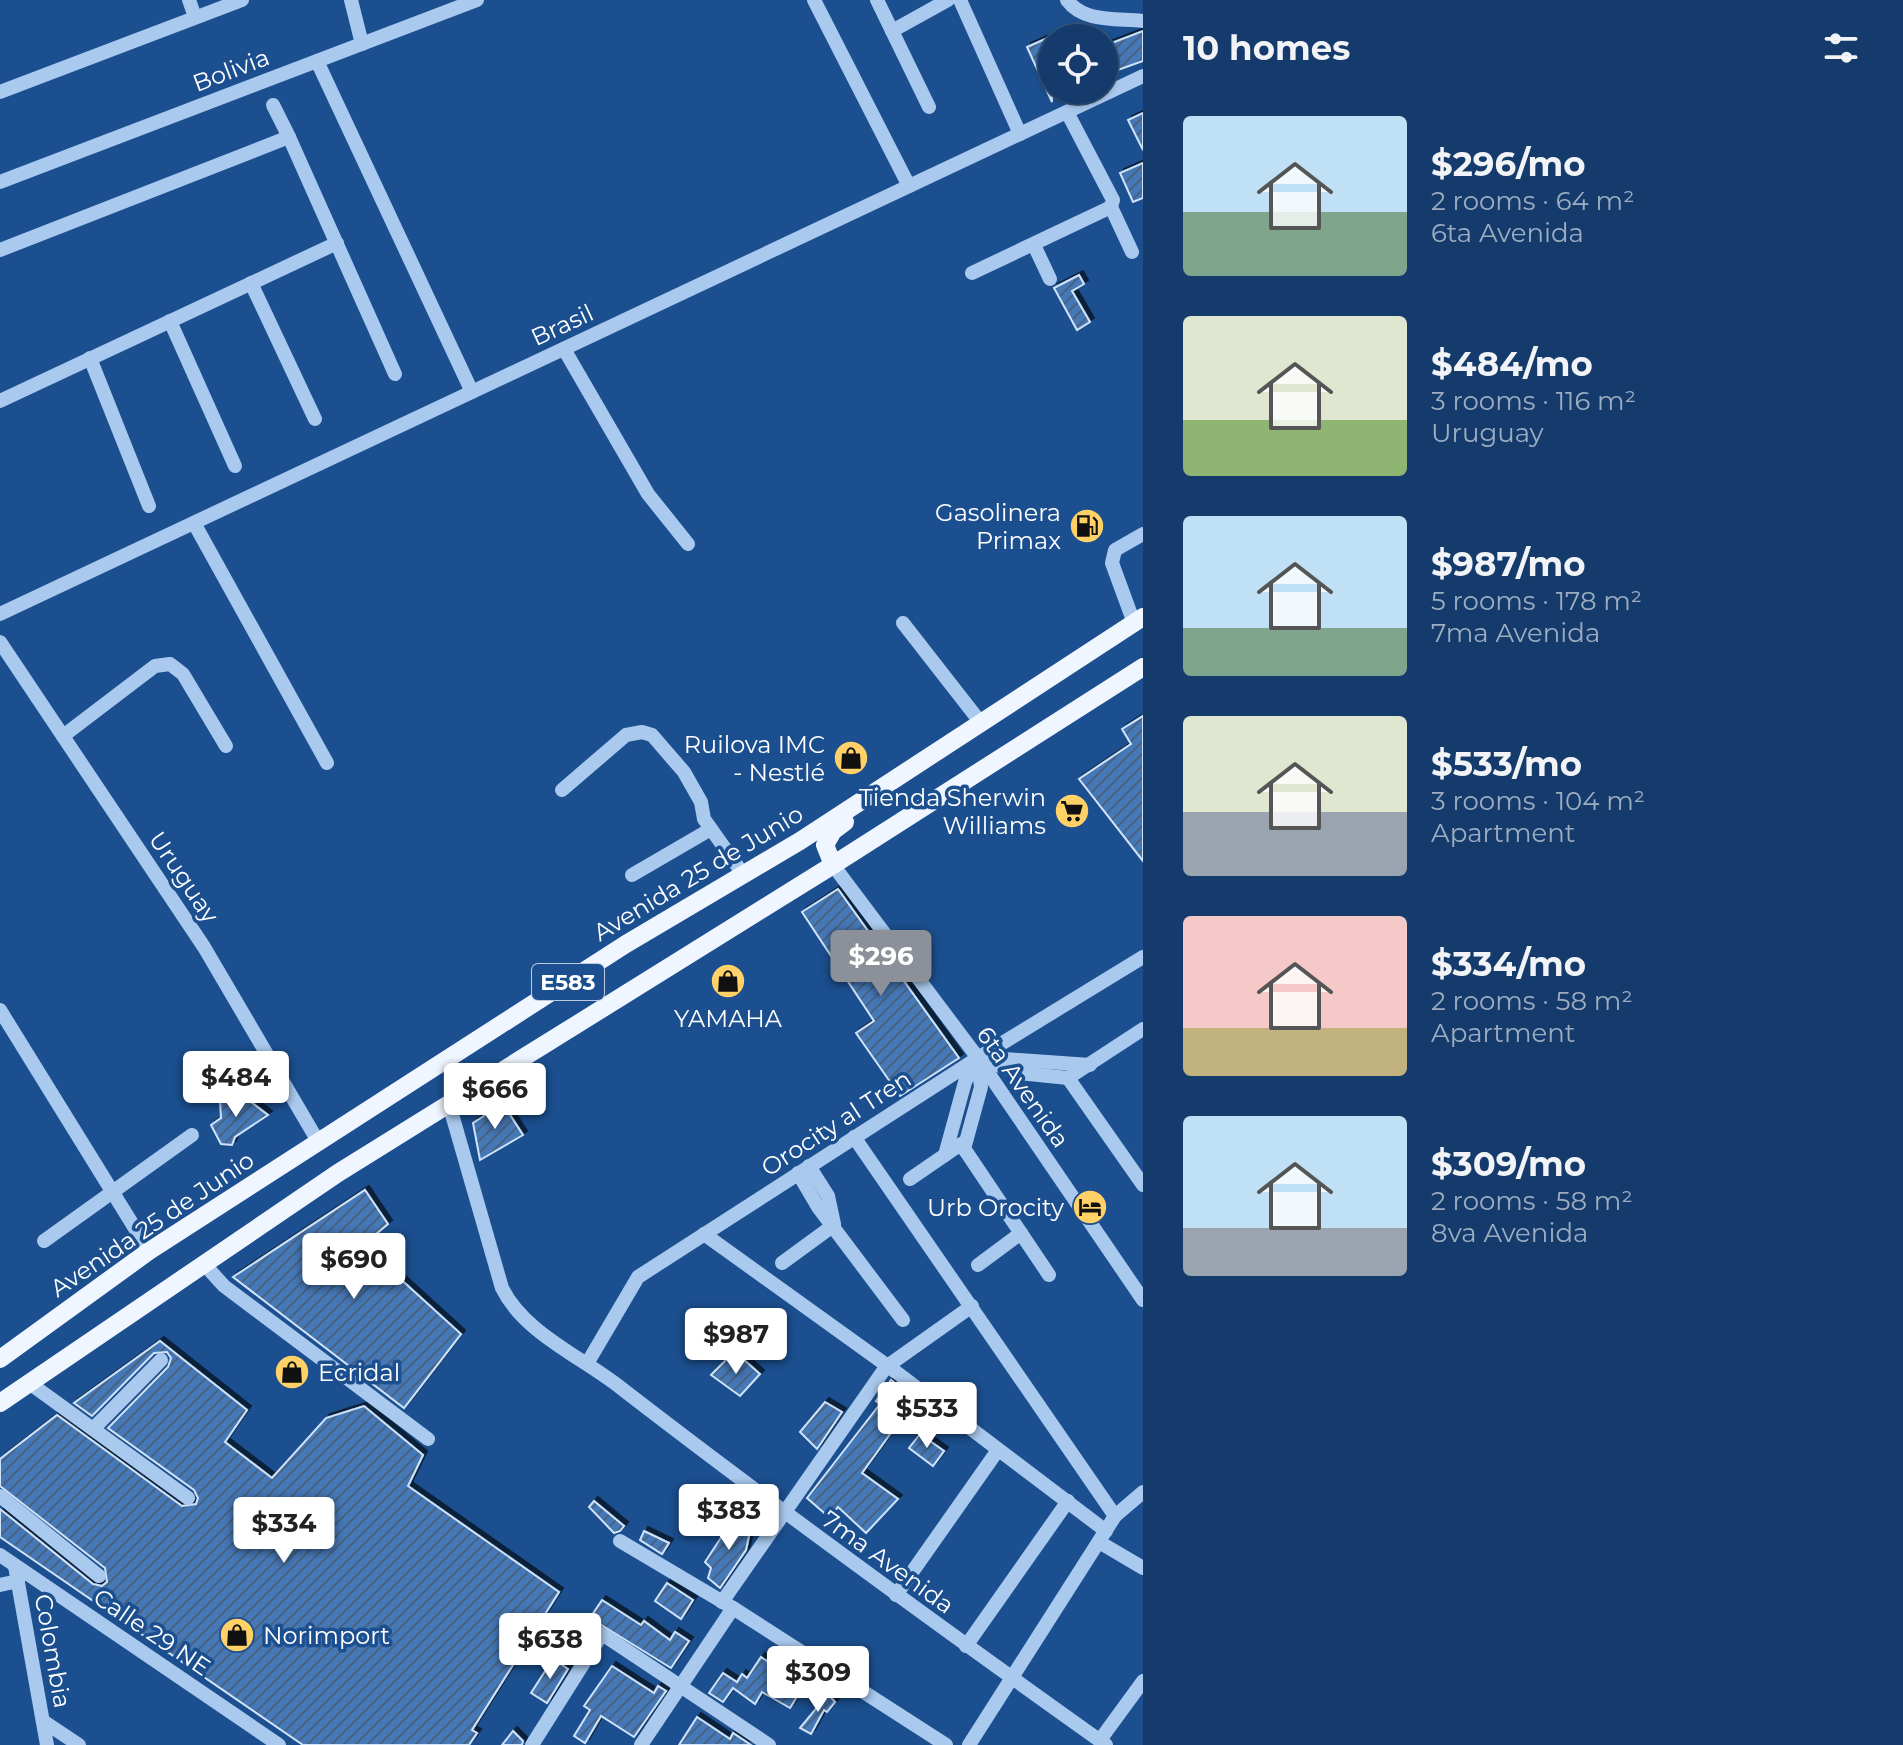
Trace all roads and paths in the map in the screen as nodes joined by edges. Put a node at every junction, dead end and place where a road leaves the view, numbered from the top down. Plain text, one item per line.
1 (189, 0) edge
2 (242, 0) edge
3 (351, 0) edge
4 (477, 0) edge
5 (814, 0) edge
6 (877, 0) edge
7 (948, 0) edge
8 (960, 0) edge
9 (1067, 0) edge
10 (195, 17) junction
11 (1143, 21) edge
12 (892, 31) junction
13 (362, 44) junction
14 (317, 61) junction
15 (1143, 76) edge
16 (2, 86) edge
17 (273, 105) dead end
18 (929, 107) dead end
19 (1067, 112) junction
20 (1020, 134) junction
21 (289, 137) junction
22 (0, 182) edge
23 (909, 186) junction
24 (1111, 207) junction
25 (337, 243) junction
26 (1034, 245) junction
27 (0, 250) edge
28 (1132, 252) dead end
29 (972, 273) dead end
30 (1050, 279) dead end
31 (251, 283) junction
32 (170, 321) junction
33 (564, 349) junction
34 (90, 358) junction
35 (395, 374) dead end
36 (472, 392) junction
37 (0, 401) edge
38 (315, 419) dead end
39 (235, 466) dead end
40 (149, 506) dead end
41 (194, 523) junction
42 (1143, 534) edge
43 (688, 544) dead end
44 (0, 614) edge
45 (1139, 620) edge
46 (903, 623) dead end
47 (0, 642) edge
48 (1143, 667) edge
49 (981, 723) junction
50 (63, 736) junction
51 (226, 746) dead end
52 (923, 761) junction
53 (327, 763) dead end
54 (562, 790) dead end
55 (711, 829) junction
56 (833, 865) junction
57 (743, 874) junction
58 (632, 875) dead end
59 (1143, 957) edge
60 (0, 1010) edge
61 (1143, 1029) edge
62 (978, 1058) junction
63 (1090, 1065) junction
64 (1068, 1078) junction
65 (449, 1104) junction
66 (192, 1135) dead end
67 (854, 1137) junction
68 (319, 1143) junction
69 (964, 1149) junction
70 (945, 1155) junction
71 (804, 1170) junction
72 (910, 1179) dead end
73 (1143, 1185) edge
74 (114, 1193) junction
75 (834, 1225) junction
76 (1021, 1233) junction
77 (704, 1234) junction
78 (44, 1241) dead end
79 (149, 1251) junction
80 (782, 1263) dead end
81 (204, 1264) junction
82 (978, 1265) dead end
83 (1049, 1275) dead end
84 (1143, 1300) edge
85 (972, 1306) junction
86 (903, 1320) dead end
87 (0, 1359) edge
88 (161, 1360) dead end
89 (588, 1362) junction
90 (886, 1367) junction
91 (28, 1382) junction
92 (0, 1403) edge
93 (93, 1429) junction
94 (428, 1439) dead end
95 (998, 1450) junction
96 (1143, 1492) edge
97 (0, 1496) edge
98 (188, 1498) dead end
99 (1068, 1501) junction
100 (783, 1513) junction
101 (1115, 1516) junction
102 (1103, 1536) junction
103 (620, 1541) dead end
104 (0, 1555) edge
105 (1143, 1568) edge
106 (17, 1573) junction
107 (99, 1576) dead end
108 (0, 1585) edge
109 (896, 1595) junction
110 (728, 1605) junction
111 (966, 1646) junction
112 (1015, 1679) junction
113 (1143, 1681) edge
114 (680, 1685) junction
115 (43, 1721) junction
116 (928, 1741) edge
117 (1103, 1743) edge
118 (764, 1744) edge
119 (47, 1745) edge
120 (79, 1745) edge
121 (279, 1745) edge
122 (532, 1745) edge
123 (641, 1745) edge
124 (946, 1745) edge
125 (969, 1745) edge

1 - 10 street
2 - 10 street
3 - 13 street
4 - 13 street, Bolivia
5 - 23 street
6 - 12 street
7 - 12 street
8 - 20 street
9 - 11 street
10 - 16 street
12 - 18 street
13 - 14 street, Bolivia
14 - 22 street, Bolivia
14 - 36 street
15 - 19 street, Brasil
17 - 21 street
19 - 20 street, Brasil
19 - 24 street
20 - 23 street, Brasil
21 - 25 street
21 - 27 street
23 - 33 street, Brasil
24 - 26 street
24 - 28 street
25 - 31 street
25 - 35 street
26 - 29 street
26 - 30 street
31 - 32 street
31 - 38 street
32 - 34 street
32 - 39 street
33 - 36 street, Brasil
33 - 43 street
34 - 37 street
34 - 40 street
36 - 41 street, Brasil
41 - 44 street, Brasil
41 - 53 street
42 - 45 street
45 - 49 main road, Avenida 25 de Junio / E583
46 - 49 street
47 - 50 street, Uruguay
48 - 56 main road, E583
49 - 52 main road, Avenida 25 de Junio / E583
50 - 51 street
50 - 68 street, Uruguay
52 - 56 main road
52 - 57 main road, Avenida 25 de Junio / E583
54 - 55 street
55 - 57 street
55 - 58 street
56 - 62 street, 6ta Avenida
56 - 65 main road, E583
57 - 68 main road, Avenida 25 de Junio / E583
59 - 62 street, Orocity al Tren
60 - 74 street
61 - 63 street
62 - 63 street
62 - 64 street
62 - 67 street, Orocity al Tren
62 - 69 street
62 - 70 street
62 - 84 street, 6ta Avenida
63 - 64 street
64 - 73 street
65 - 81 main road, E583
65 - 89 street, 7ma Avenida
66 - 74 street
67 - 71 street, Orocity al Tren
67 - 85 street
68 - 79 main road, Avenida 25 de Junio / E583
69 - 70 street
69 - 76 street
70 - 72 street
71 - 75 street
71 - 77 street, Orocity al Tren
74 - 78 street
74 - 79 street
75 - 80 street
75 - 86 street
76 - 82 street
76 - 83 street
77 - 89 street, Orocity al Tren
77 - 90 street
79 - 87 main road, Avenida 25 de Junio / E583
81 - 91 main road, E583
81 - 94 street
85 - 90 street
85 - 101 street
88 - 93 street
89 - 100 street, 7ma Avenida
90 - 95 street
90 - 100 street
91 - 92 main road, E583
91 - 93 street
93 - 98 street
95 - 99 street
95 - 109 street
96 - 101 street
97 - 107 street
99 - 102 street
99 - 111 street
100 - 109 street, 7ma Avenida
100 - 110 street
101 - 102 street
102 - 105 street
102 - 112 street
103 - 110 street
104 - 106 street, Calle 29 NE
106 - 108 street
106 - 115 street, Colombia
106 - 121 street, Calle 29 NE
109 - 111 street, 7ma Avenida
110 - 114 street
110 - 116 street
111 - 112 street, 7ma Avenida
112 - 117 street, 7ma Avenida
112 - 125 street
113 - 117 street
114 - 118 street
114 - 122 street
114 - 123 street
115 - 119 street, Colombia
115 - 120 street
116 - 124 street

